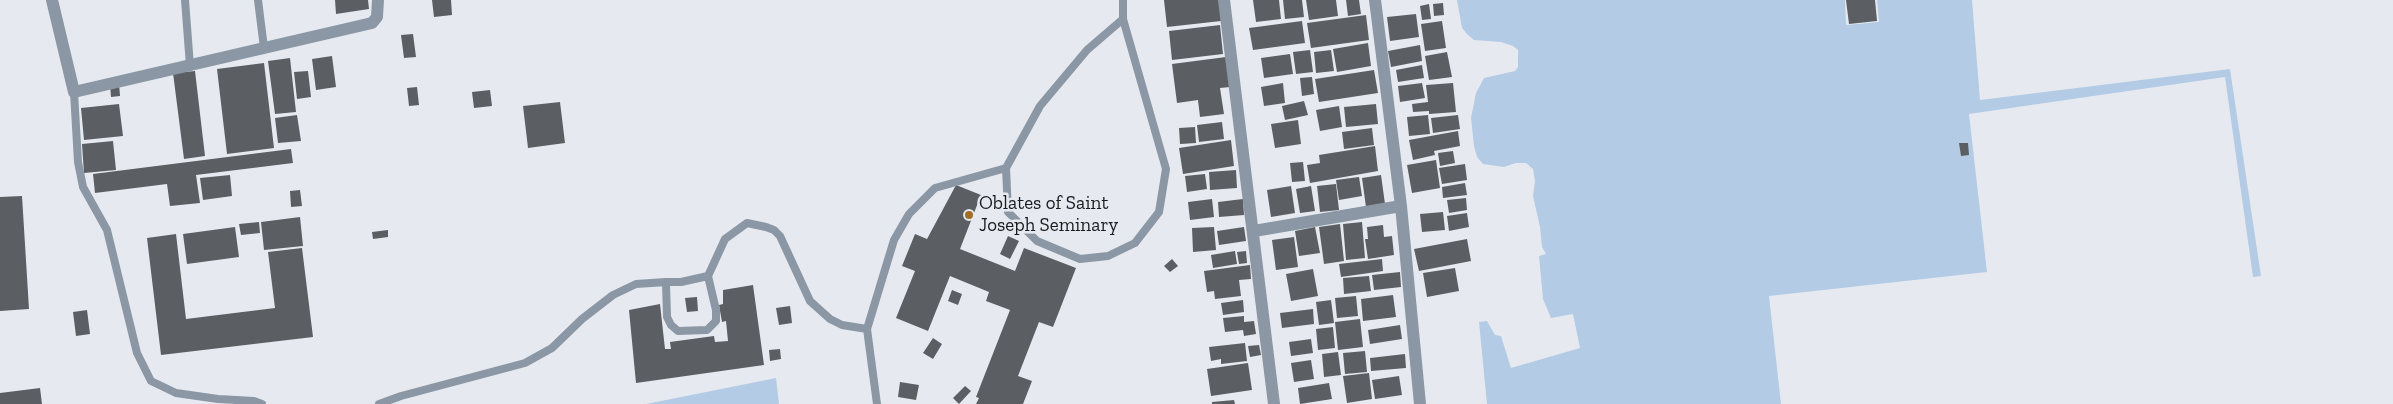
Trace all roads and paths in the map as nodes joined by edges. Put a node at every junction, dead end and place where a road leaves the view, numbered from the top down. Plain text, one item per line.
1 (52, 0) edge
2 (185, 0) edge
3 (258, 0) edge
4 (378, 0) edge
5 (1123, 0) edge
6 (1224, 0) edge
7 (1375, 0) edge
8 (1122, 19) junction
9 (264, 48) junction
10 (190, 66) junction
11 (74, 92) junction
12 (1006, 168) junction
13 (1401, 206) junction
14 (1254, 231) junction
15 (708, 276) junction
16 (666, 282) junction
17 (867, 329) junction
18 (262, 404) edge
19 (379, 404) edge
20 (877, 404) edge
21 (1274, 404) edge
22 (1420, 404) edge

1 - 11 street
2 - 10 lane
3 - 9 lane
4 - 9 street
5 - 8 lane
6 - 14 street
7 - 13 street
8 - 12 lane
8 - 12 lane
9 - 10 street
10 - 11 street
11 - 18 lane
12 - 17 lane
13 - 14 street
13 - 22 street
14 - 21 street
15 - 16 lane
15 - 16 lane
15 - 17 lane
16 - 19 lane
17 - 20 lane

